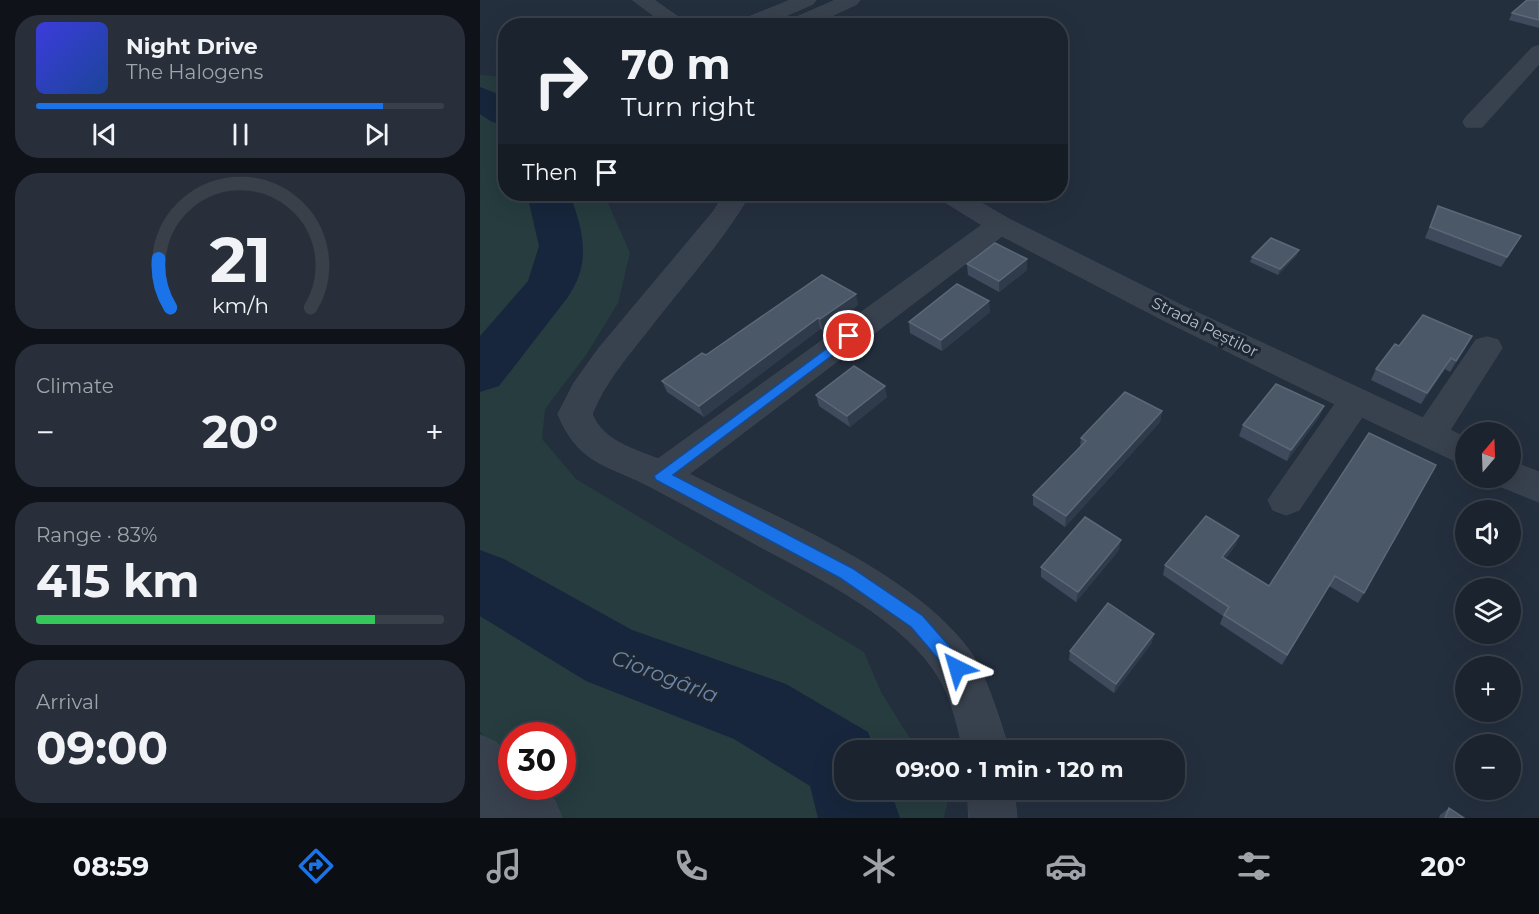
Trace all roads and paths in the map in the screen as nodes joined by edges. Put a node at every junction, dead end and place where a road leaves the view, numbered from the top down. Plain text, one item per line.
1 (642, 0) edge
2 (807, 0) edge
3 (851, 0) edge
4 (670, 18) edge
5 (763, 18) edge
6 (811, 18) edge
7 (1539, 52) edge
8 (1474, 122) dead end
9 (733, 201) edge
10 (961, 201) edge
11 (1000, 225) junction
12 (1487, 348) dead end
13 (1356, 400) junction
14 (1430, 436) junction
15 (1455, 448) edge
16 (661, 476) junction
17 (1521, 480) edge
18 (1539, 488) edge
19 (1286, 500) dead end
20 (984, 740) edge
21 (480, 758) edge
22 (992, 800) edge
23 (514, 810) edge
24 (993, 818) edge

1 - 4 street
2 - 5 street
3 - 6 street
7 - 8 street
9 - 16 street
10 - 11 street, Strada Peștilor
11 - 13 street, Strada Peștilor
11 - 16 street
12 - 14 street
13 - 14 street, Strada Peștilor
13 - 19 street
14 - 15 street, Strada Peștilor
16 - 20 street
17 - 18 street
21 - 23 street
22 - 24 street

